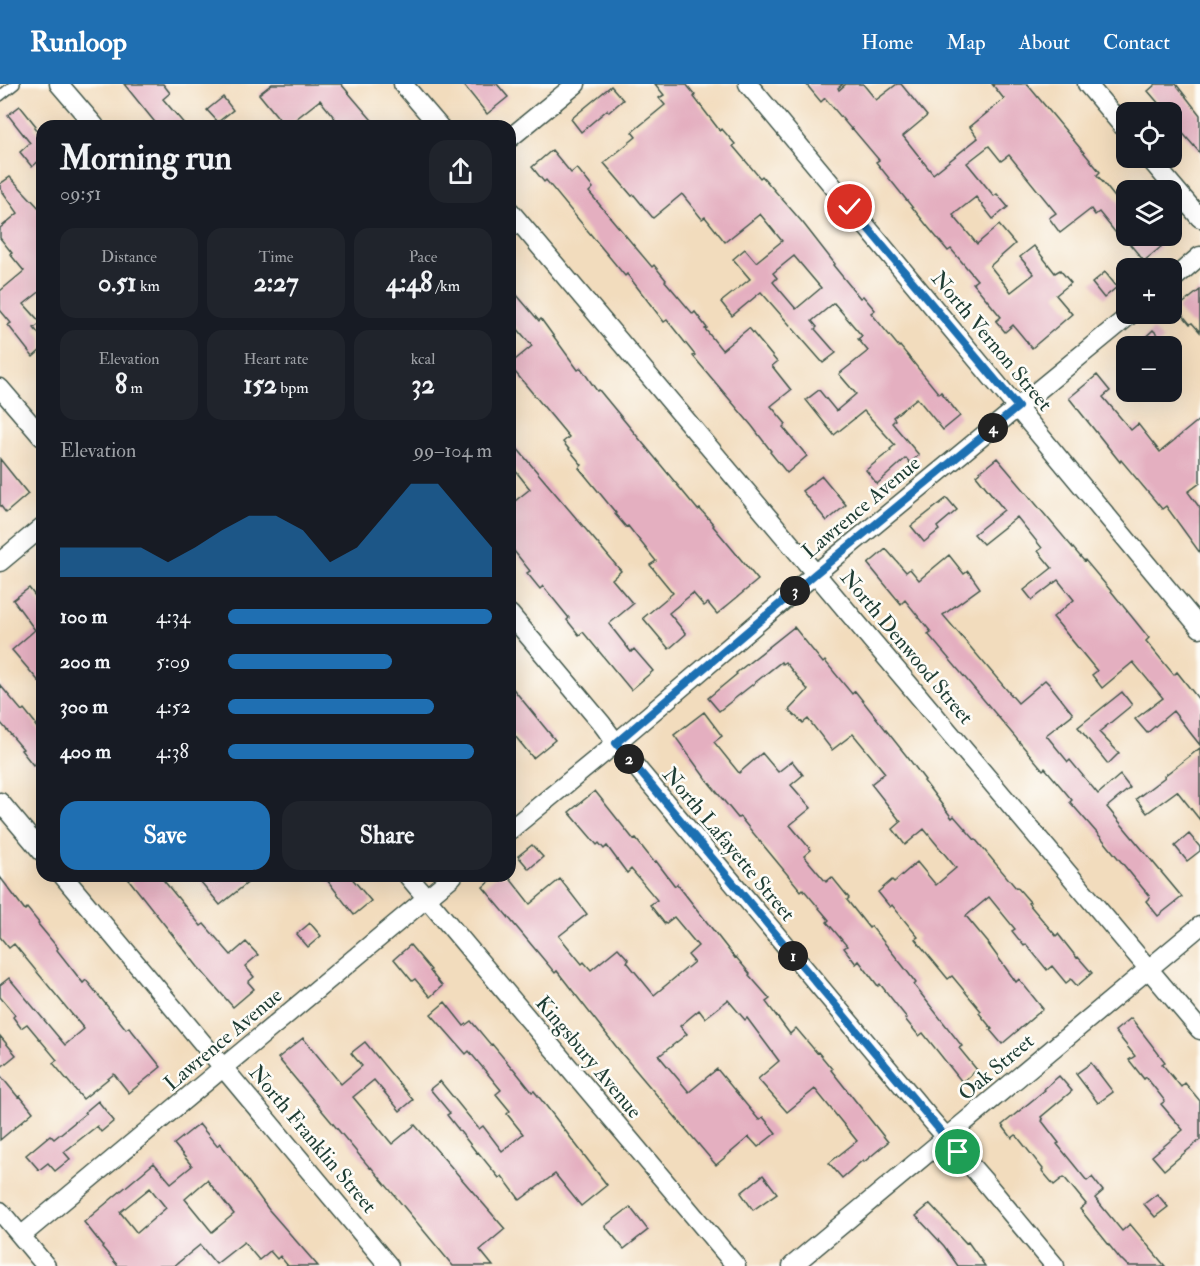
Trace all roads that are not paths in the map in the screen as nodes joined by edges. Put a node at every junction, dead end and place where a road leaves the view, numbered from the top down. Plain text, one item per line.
1 (15, 84) edge
2 (59, 84) edge
3 (403, 84) edge
4 (576, 84) edge
5 (748, 84) edge
6 (1088, 84) edge
7 (0, 96) edge
8 (1116, 118) edge
9 (90, 120) edge
10 (434, 120) edge
11 (516, 133) edge
12 (1158, 168) edge
13 (516, 218) edge
14 (1200, 218) edge
15 (1200, 256) edge
16 (1182, 271) edge
17 (1119, 324) edge
18 (0, 388) edge
19 (1018, 407) junction
20 (36, 430) edge
21 (36, 532) edge
22 (0, 562) edge
23 (815, 574) junction
24 (516, 621) edge
25 (1200, 628) edge
26 (616, 743) junction
27 (0, 802) edge
28 (516, 825) edge
29 (36, 845) edge
30 (68, 882) edge
31 (413, 882) edge
32 (446, 882) edge
33 (427, 899) junction
34 (1200, 926) edge
35 (1148, 968) junction
36 (1200, 1029) edge
37 (224, 1068) junction
38 (946, 1138) junction
39 (0, 1211) edge
40 (21, 1236) junction
41 (46, 1266) edge
42 (389, 1266) edge
43 (736, 1266) edge
44 (792, 1266) edge
45 (1055, 1266) edge

1 - 7 lane
2 - 9 street
3 - 10 street
4 - 11 street
5 - 19 street, North Vernon Street
6 - 8 street
12 - 14 street
13 - 23 street, North Denwood Street
15 - 16 street
17 - 19 street, Lawrence Avenue
18 - 20 street
19 - 23 street, Lawrence Avenue
19 - 25 street, North Vernon Street
21 - 22 street
23 - 26 street, Lawrence Avenue
23 - 35 street, North Denwood Street
24 - 26 street, North Lafayette Street
26 - 28 street, Lawrence Avenue
26 - 38 street, North Lafayette Street
27 - 29 street
30 - 37 street, North Franklin Street
31 - 33 street, Kingsbury Avenue
32 - 33 street, Lawrence Avenue
33 - 37 street, Lawrence Avenue
33 - 43 street, Kingsbury Avenue
34 - 35 street, Oak Street
35 - 36 street, North Denwood Street
35 - 38 street, Oak Street
37 - 40 street, Lawrence Avenue
37 - 42 street, North Franklin Street
38 - 44 street, Oak Street
38 - 45 street, North Lafayette Street
39 - 40 street
40 - 41 street

